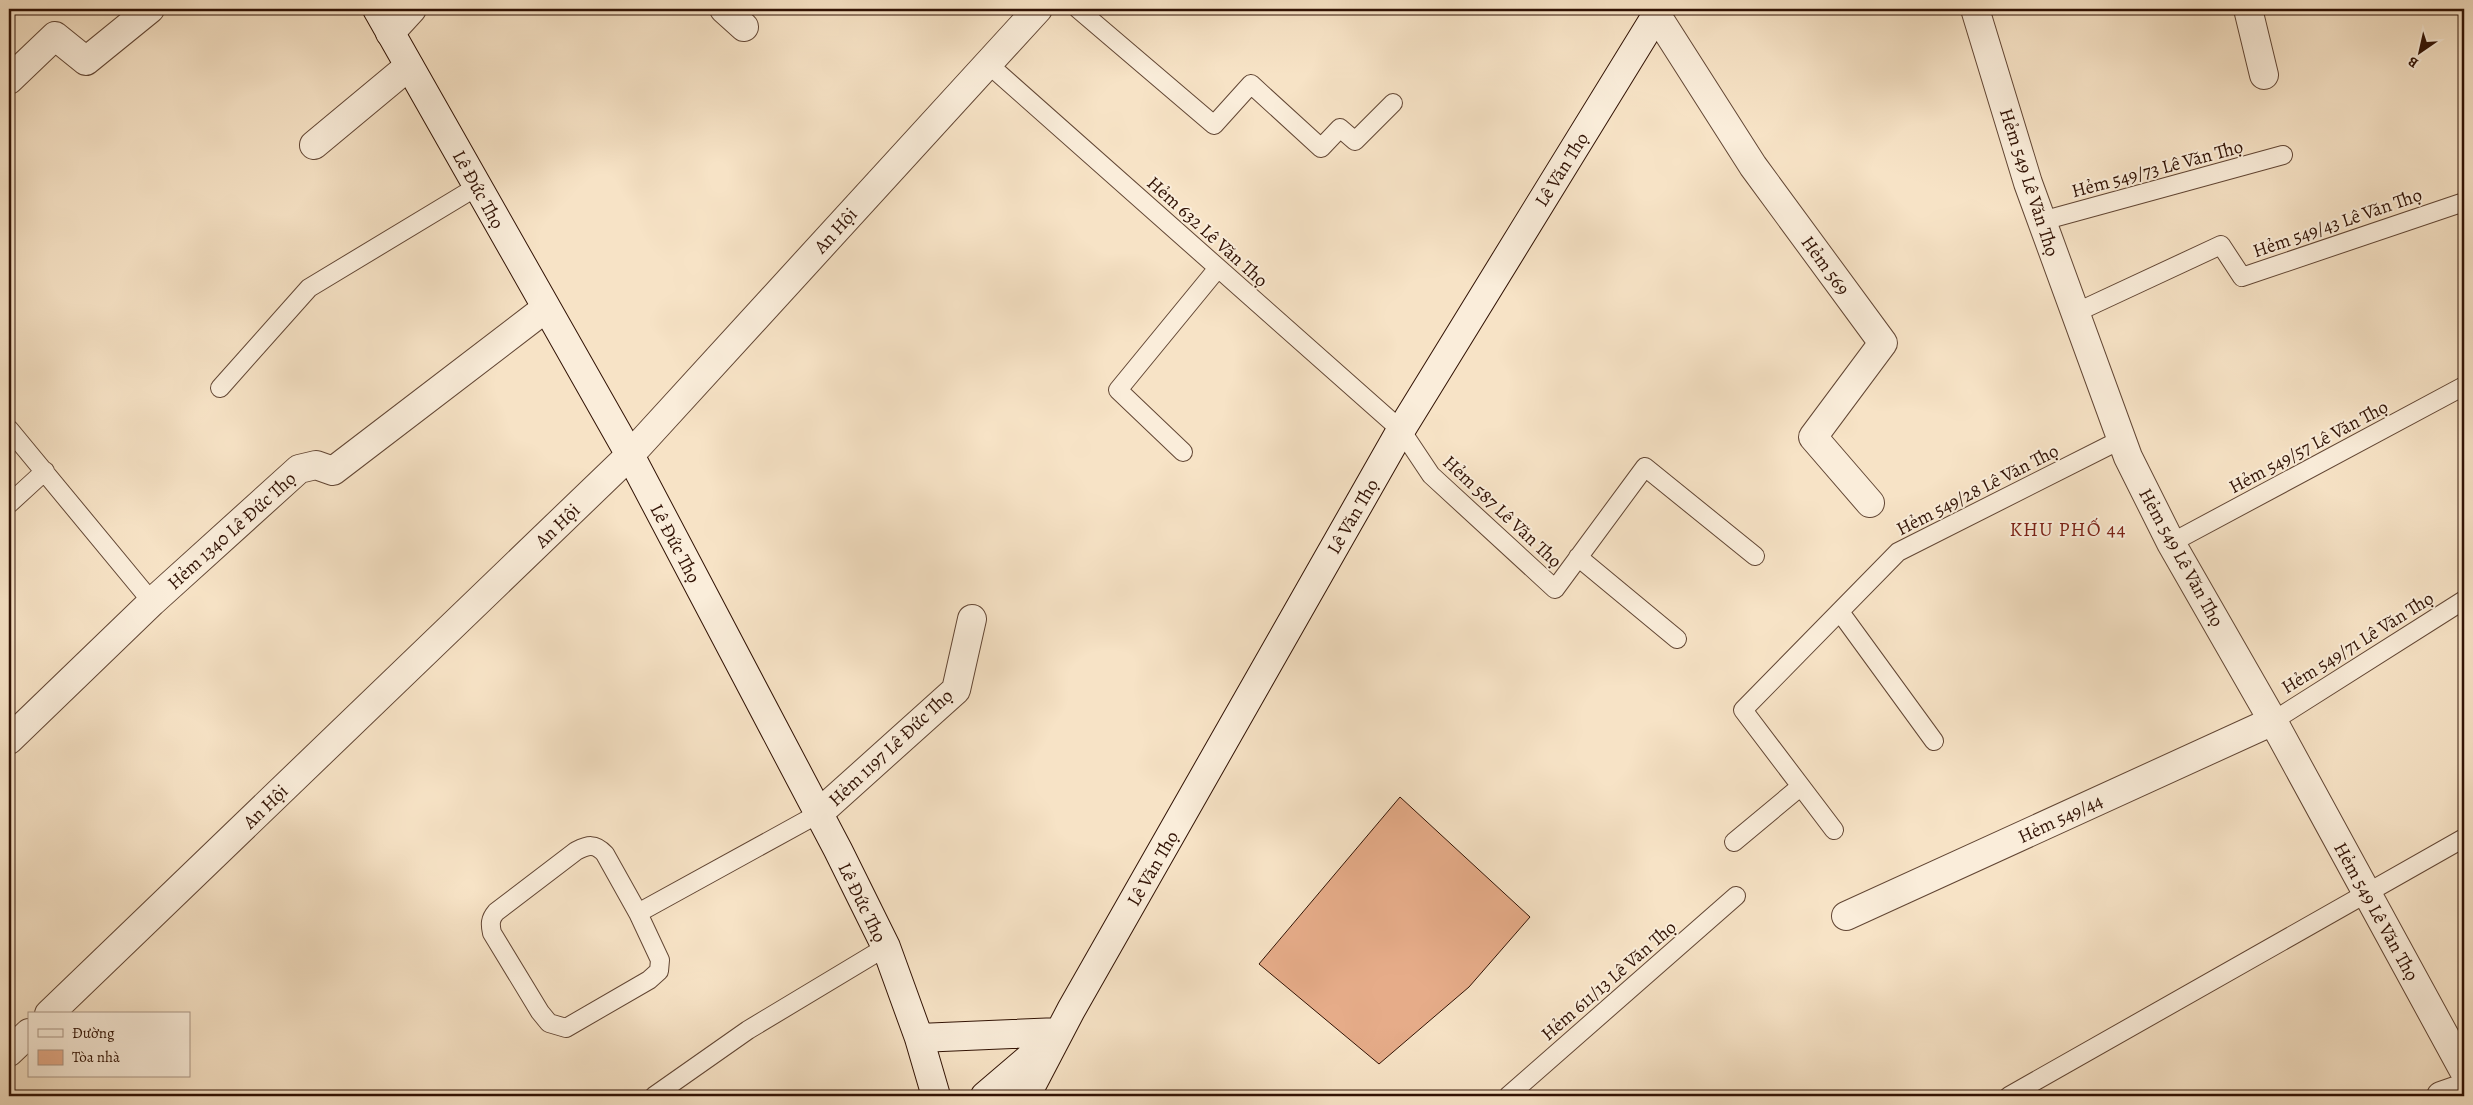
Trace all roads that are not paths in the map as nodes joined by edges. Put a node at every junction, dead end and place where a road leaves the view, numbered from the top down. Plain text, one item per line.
1 (150, 9) edge
2 (377, 9) edge
3 (412, 9) edge
4 (724, 9) edge
5 (1038, 9) edge
6 (1078, 9) edge
7 (1975, 9) edge
8 (2248, 9) edge
9 (1658, 12) edge
10 (744, 27) dead end
11 (390, 32) junction
12 (987, 63) junction
13 (410, 66) junction
14 (2264, 75) dead end
15 (9, 80) edge
16 (1393, 102) dead end
17 (314, 145) dead end
18 (2283, 155) dead end
19 (478, 186) junction
20 (2464, 202) edge
21 (2042, 222) junction
22 (1218, 268) junction
23 (546, 308) junction
24 (2075, 314) junction
25 (2464, 386) edge
26 (220, 388) dead end
27 (9, 430) edge
28 (1401, 430) junction
29 (2122, 439) junction
30 (1183, 452) dead end
31 (630, 455) junction
32 (45, 471) junction
33 (9, 504) edge
34 (1870, 504) dead end
35 (2171, 543) junction
36 (1755, 556) dead end
37 (1578, 557) junction
38 (2464, 600) edge
39 (152, 602) junction
40 (1840, 612) junction
41 (972, 619) dead end
42 (1677, 639) dead end
43 (2273, 721) junction
44 (9, 740) edge
45 (1934, 741) dead end
46 (1800, 787) junction
47 (818, 814) junction
48 (1834, 830) dead end
49 (2464, 838) edge
50 (1734, 842) dead end
51 (2367, 893) junction
52 (1736, 896) dead end
53 (638, 913) junction
54 (1846, 916) dead end
55 (886, 946) junction
56 (51, 1012) edge
57 (1059, 1032) junction
58 (28, 1034) edge
59 (919, 1038) junction
60 (9, 1052) edge
61 (2464, 1072) edge
62 (2464, 1088) edge
63 (654, 1096) edge
64 (936, 1096) edge
65 (985, 1096) edge
66 (1026, 1096) edge
67 (1508, 1096) edge
68 (2009, 1096) edge
69 (2441, 1096) edge

1 - 15 street
2 - 11 street, Lê Đức Thọ
3 - 11 street
4 - 10 street
5 - 12 street, An Hội
6 - 16 lane
7 - 21 street, Hẻm 549 Lê Văn Thọ
8 - 14 street
9 - 28 street, Lê Văn Thọ
9 - 34 street, Hẻm 569
11 - 13 street, Lê Đức Thọ
12 - 22 lane, Hẻm 632 Lê Văn Thọ
12 - 31 street, An Hội
13 - 17 street
13 - 19 street, Lê Đức Thọ
18 - 21 lane, Hẻm 549/73 Lê Văn Thọ
19 - 23 street, Lê Đức Thọ
19 - 26 lane
20 - 24 lane, Hẻm 549/43 Lê Văn Thọ
21 - 24 street, Hẻm 549 Lê Văn Thọ
22 - 28 lane, Hẻm 632 Lê Văn Thọ
22 - 30 lane
23 - 31 street, Lê Đức Thọ
23 - 39 street, Hẻm 1340 Lê Đức Thọ
24 - 29 street, Hẻm 549 Lê Văn Thọ
25 - 35 lane, Hẻm 549/57 Lê Văn Thọ
27 - 32 lane
28 - 37 lane, Hẻm 587 Lê Văn Thọ
28 - 57 street, Lê Văn Thọ
29 - 35 street, Hẻm 549 Lê Văn Thọ
29 - 40 lane, Hẻm 549/28 Lê Văn Thọ
31 - 47 street, Lê Đức Thọ
31 - 56 street, An Hội
32 - 33 lane
32 - 39 lane
35 - 43 street, Hẻm 549 Lê Văn Thọ
36 - 37 lane, Hẻm 587 Lê Văn Thọ
37 - 42 lane, Hẻm 587 Lê Văn Thọ
38 - 43 lane, Hẻm 549/71 Lê Văn Thọ
39 - 44 street, Hẻm 1340 Lê Đức Thọ
40 - 45 lane
40 - 46 lane, Hẻm 549/28 Lê Văn Thọ
41 - 47 street, Hẻm 1197 Lê Đức Thọ
43 - 51 street, Hẻm 549 Lê Văn Thọ
43 - 54 street, Hẻm 549/44
46 - 48 lane, Hẻm 549/28 Lê Văn Thọ
46 - 50 lane
47 - 53 lane
47 - 55 street, Lê Đức Thọ
49 - 51 lane
51 - 61 street, Hẻm 549 Lê Văn Thọ
51 - 68 lane
52 - 67 lane, Hẻm 611/13 Lê Văn Thọ
53 - 53 lane
55 - 59 street, Lê Đức Thọ
55 - 63 lane
57 - 59 street
57 - 65 street
57 - 66 street, Lê Văn Thọ
58 - 60 street
59 - 64 street, Lê Đức Thọ
62 - 69 street

